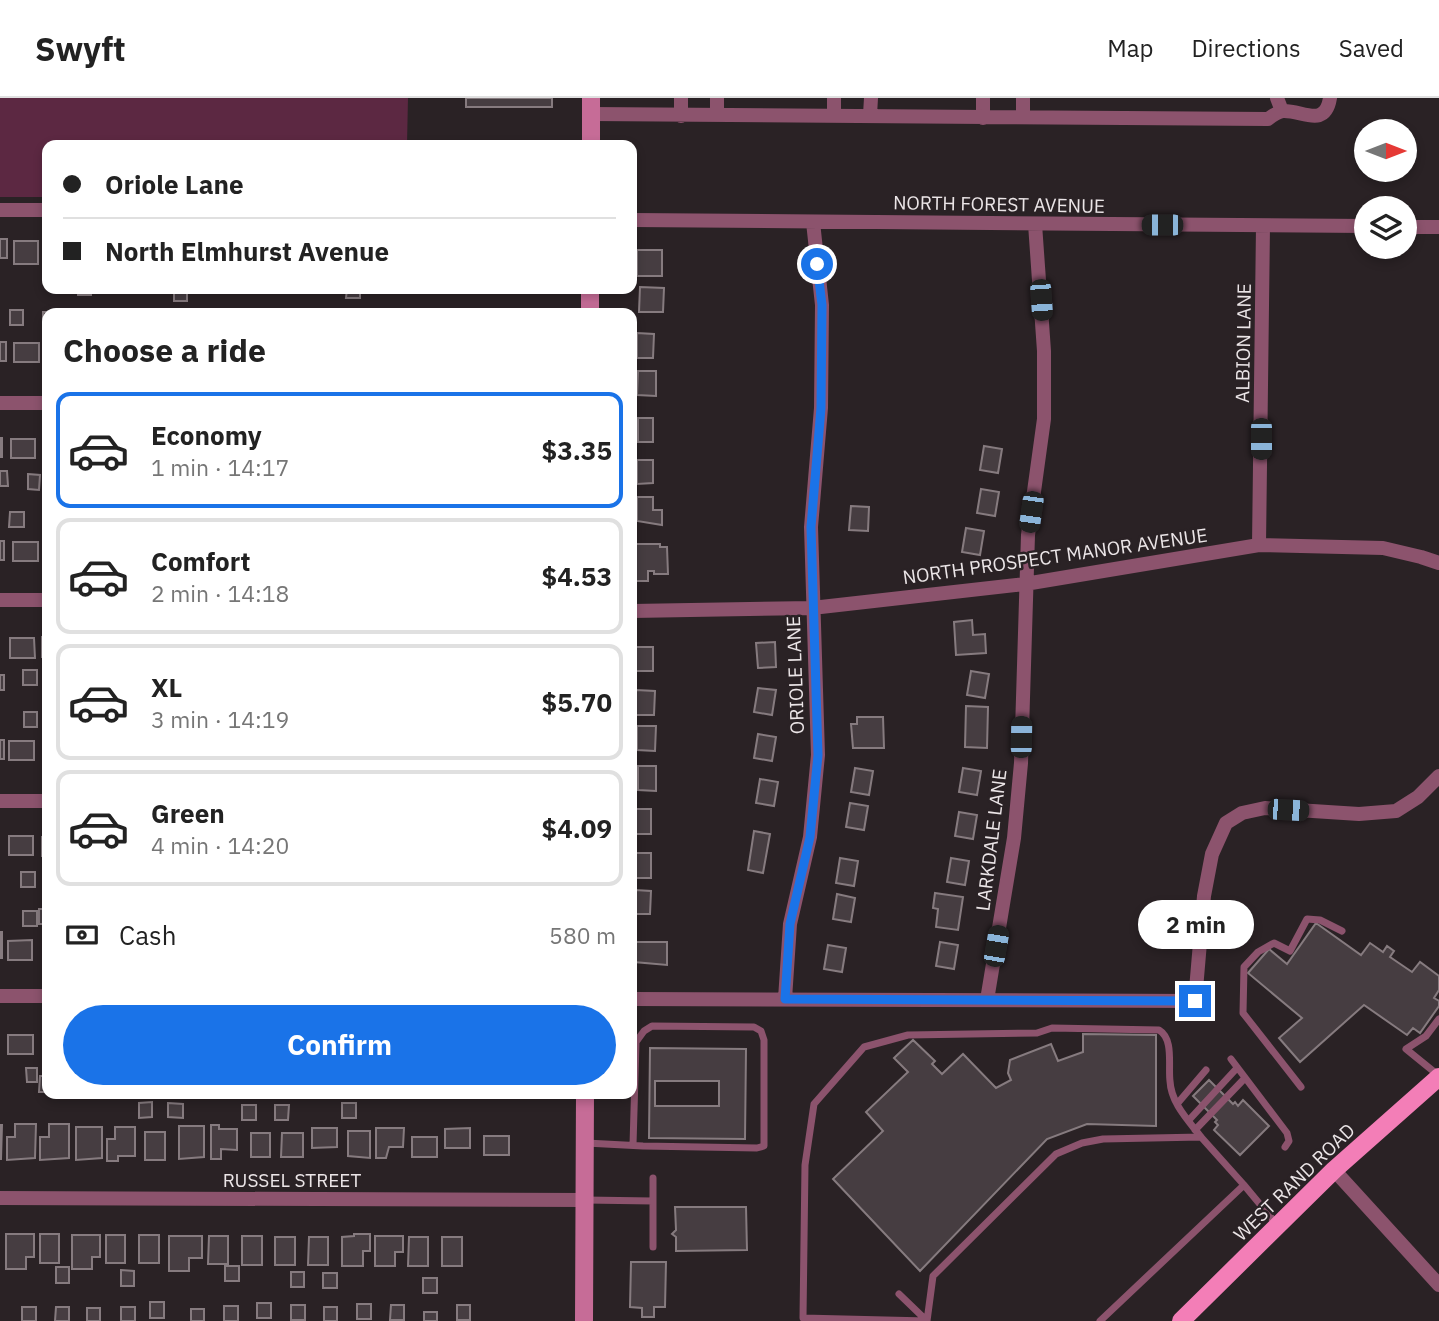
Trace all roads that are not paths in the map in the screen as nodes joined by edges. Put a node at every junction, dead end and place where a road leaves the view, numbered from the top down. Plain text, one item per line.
1 (681, 98) edge
2 (717, 98) edge
3 (834, 98) edge
4 (871, 98) edge
5 (983, 98) edge
6 (1023, 98) edge
7 (1330, 98) edge
8 (1279, 105) edge
9 (591, 106) edge
10 (834, 114) junction
11 (717, 115) junction
12 (870, 115) junction
13 (681, 116) junction
14 (1023, 116) junction
15 (983, 118) junction
16 (591, 140) edge
17 (0, 210) edge
18 (42, 210) edge
19 (637, 220) edge
20 (813, 222) junction
21 (1035, 224) junction
22 (1264, 226) junction
23 (1354, 226) edge
24 (1417, 227) edge
25 (1439, 227) edge
26 (0, 402) edge
27 (42, 403) edge
28 (1259, 545) junction
29 (1439, 564) edge
30 (1025, 584) junction
31 (0, 600) edge
32 (42, 600) edge
33 (811, 608) junction
34 (637, 611) edge
35 (1439, 776) edge
36 (42, 801) edge
37 (0, 802) edge
38 (1342, 931) dead end
39 (0, 996) edge
40 (42, 996) edge
41 (637, 999) edge
42 (785, 999) junction
43 (987, 1000) junction
44 (1439, 1018) edge
45 (637, 1040) edge
46 (1231, 1059) dead end
47 (1237, 1068) junction
48 (1206, 1070) dead end
49 (1439, 1076) edge
50 (1245, 1078) junction
51 (1301, 1087) dead end
52 (585, 1099) edge
53 (634, 1099) edge
54 (1177, 1104) junction
55 (1189, 1121) junction
56 (1195, 1130) junction
57 (1201, 1137) junction
58 (585, 1143) junction
59 (633, 1145) junction
60 (1285, 1147) dead end
61 (1334, 1170) junction
62 (653, 1178) dead end
63 (1244, 1185) junction
64 (0, 1198) edge
65 (585, 1200) junction
66 (653, 1201) junction
67 (1278, 1226) junction
68 (653, 1247) dead end
69 (1439, 1285) edge
70 (899, 1294) dead end
71 (584, 1321) edge
72 (927, 1321) edge
73 (1100, 1321) edge
74 (1181, 1321) edge

1 - 13 street
2 - 11 street
3 - 10 street
4 - 12 street
5 - 15 street
6 - 14 street
7 - 8 street
8 - 14 street
9 - 13 street
9 - 16 main road
10 - 11 street
10 - 12 street
11 - 13 street
12 - 15 street
14 - 15 street
17 - 18 street
19 - 20 street, NORTH FOREST AVENUE
20 - 21 street, NORTH FOREST AVENUE
20 - 33 street, ORIOLE LANE
21 - 22 street, NORTH FOREST AVENUE
21 - 30 street, LARKDALE LANE
22 - 23 street, NORTH FOREST AVENUE
22 - 28 street, ALBION LANE
24 - 25 street
26 - 27 street
28 - 29 street, NORTH PROSPECT MANOR AVENUE
28 - 30 street, NORTH PROSPECT MANOR AVENUE
30 - 33 street, NORTH PROSPECT MANOR AVENUE
30 - 43 street, LARKDALE LANE
31 - 32 street
33 - 34 street, NORTH PROSPECT MANOR AVENUE
33 - 42 street, ORIOLE LANE
35 - 43 street
36 - 37 street
38 - 51 lane
39 - 40 street
41 - 42 street
42 - 43 street
44 - 49 lane
45 - 59 lane
46 - 47 lane
47 - 50 lane
47 - 55 lane
48 - 54 lane
49 - 61 main road, WEST RAND ROAD
50 - 56 lane
50 - 60 lane
52 - 58 main road
53 - 59 lane
54 - 55 lane
54 - 72 lane
55 - 56 lane
56 - 57 lane
57 - 63 lane
57 - 72 lane
58 - 59 lane
58 - 65 main road
61 - 67 main road, WEST RAND ROAD
61 - 69 street
62 - 66 lane
63 - 67 lane
63 - 73 lane
64 - 65 street, RUSSEL STREET
65 - 66 lane
65 - 71 main road
66 - 68 lane
67 - 74 main road, WEST RAND ROAD
70 - 72 lane

